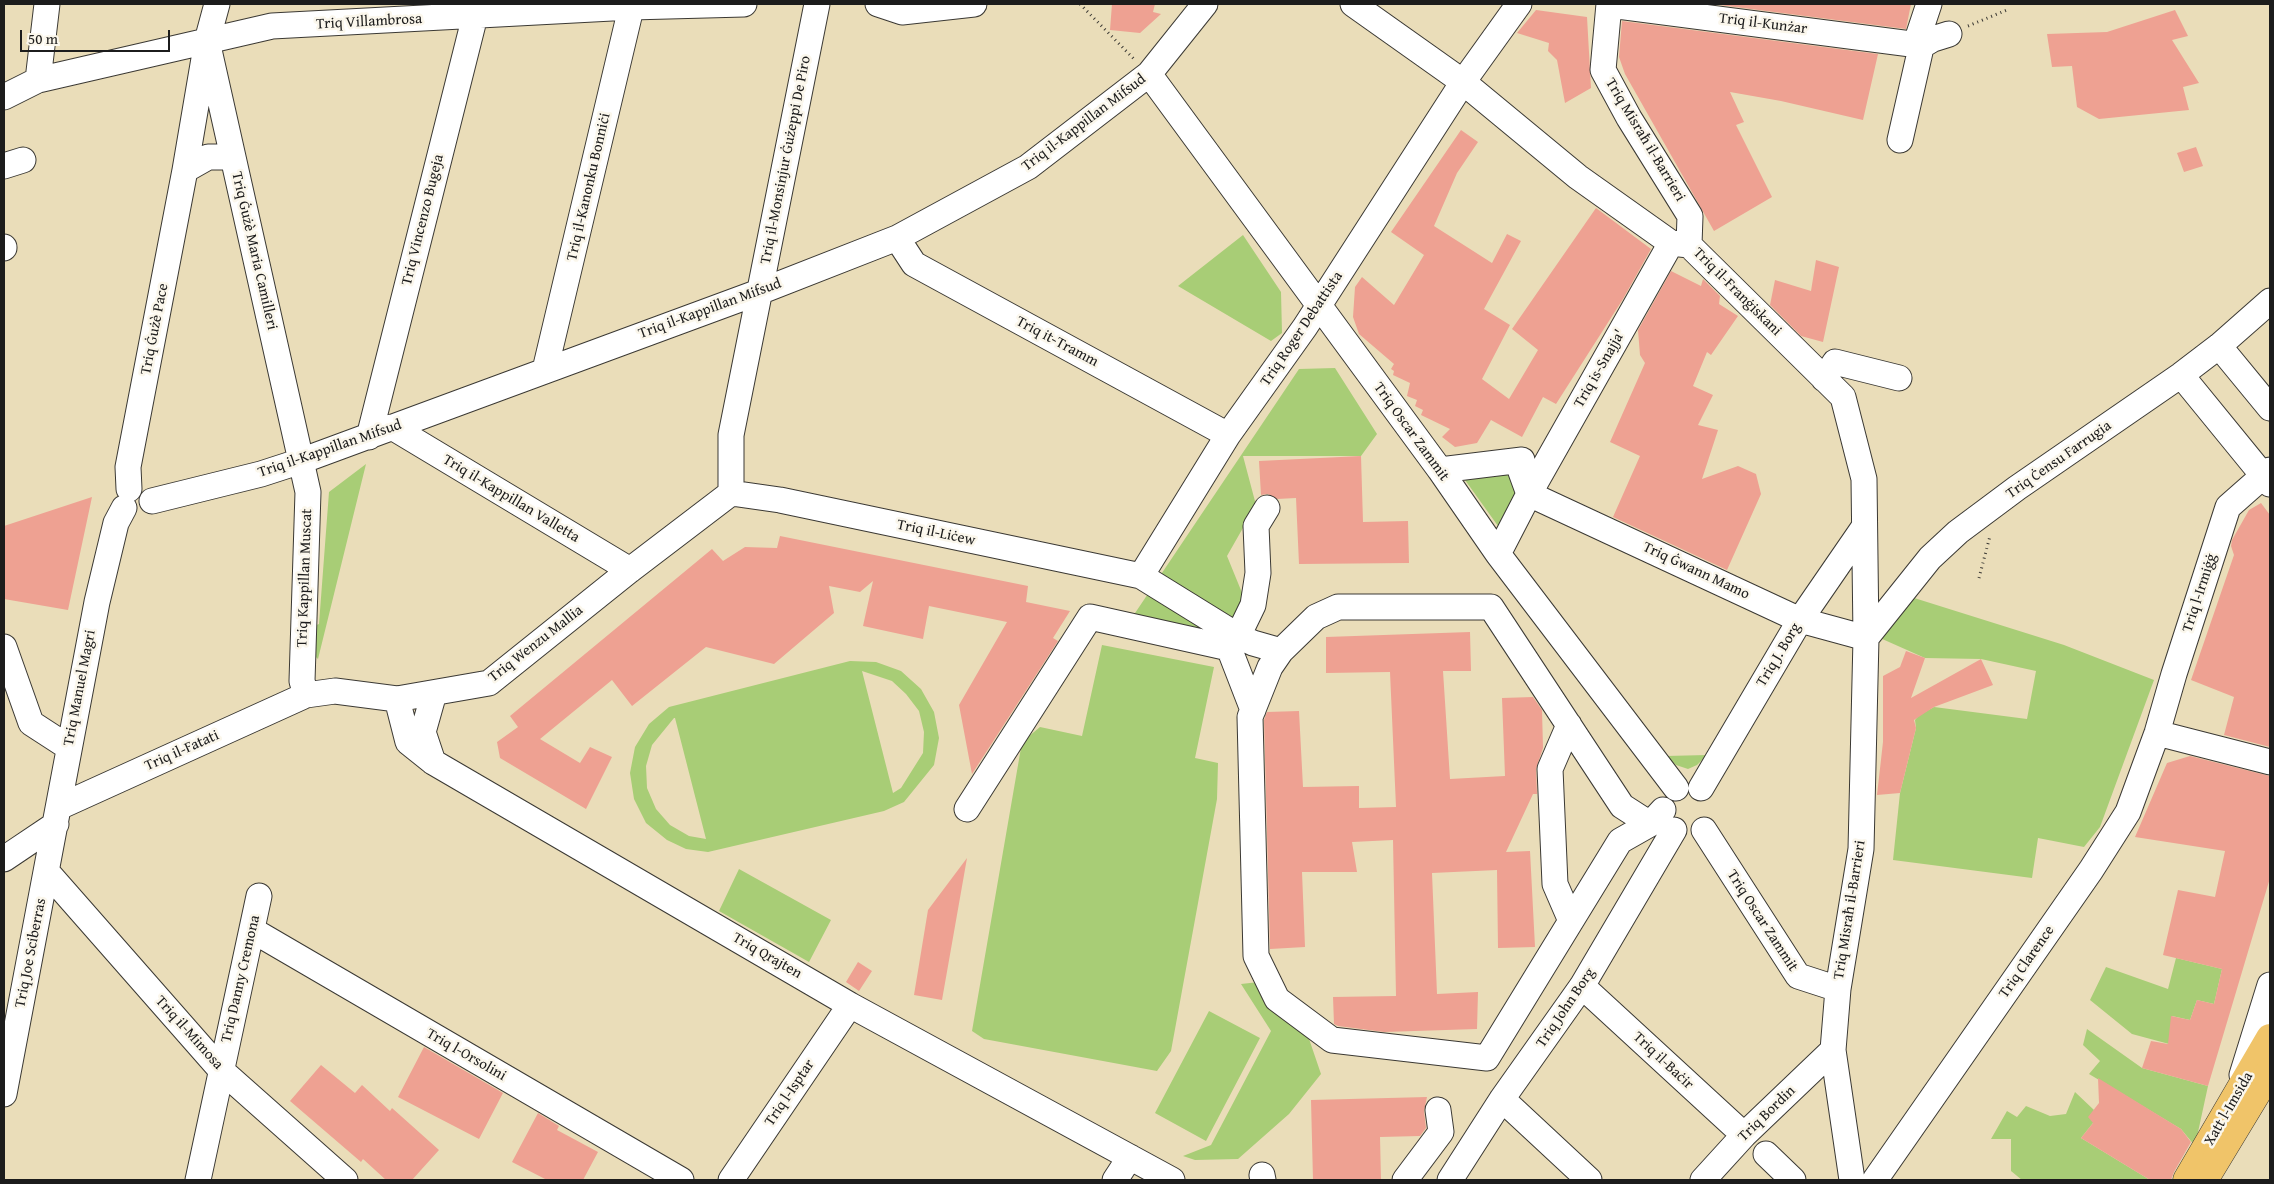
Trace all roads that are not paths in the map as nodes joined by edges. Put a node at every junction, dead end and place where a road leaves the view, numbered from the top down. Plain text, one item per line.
1 (46, 4) edge
2 (216, 4) edge
3 (744, 4) edge
4 (817, 4) edge
5 (878, 4) edge
6 (974, 4) edge
7 (1205, 4) edge
8 (1353, 4) edge
9 (1519, 4) edge
10 (1610, 4) edge
11 (1929, 4) edge
12 (632, 5) edge
13 (476, 10) edge
14 (1949, 34) road end
15 (207, 41) junction
16 (1917, 47) junction
17 (1149, 74) junction
18 (38, 80) junction
19 (1464, 82) junction
20 (4, 97) edge
21 (1900, 140) dead end
22 (233, 157) junction
23 (185, 170) junction
24 (897, 238) junction
25 (1680, 244) junction
26 (759, 292) junction
27 (2270, 301) edge
28 (1319, 306) junction
29 (2218, 346) junction
30 (545, 370) junction
31 (2181, 375) junction
32 (1899, 378) dead end
33 (1824, 379) junction
34 (2270, 408) edge
35 (392, 427) junction
36 (1228, 434) junction
37 (369, 436) junction
38 (301, 461) junction
39 (1440, 470) junction
40 (2268, 477) edge
41 (731, 493) junction
42 (1529, 494) junction
43 (127, 498) junction
44 (1267, 508) dead end
45 (1864, 527) junction
46 (1498, 554) junction
47 (630, 570) junction
48 (1141, 576) junction
49 (1800, 620) junction
50 (1866, 638) junction
51 (1234, 642) junction
52 (4, 647) edge
53 (1281, 651) junction
54 (434, 693) junction
55 (306, 695) junction
56 (397, 699) junction
57 (1253, 710) junction
58 (1569, 725) junction
59 (2157, 733) junction
60 (68, 746) junction
61 (433, 762) junction
62 (2270, 762) edge
63 (1676, 788) junction
64 (1701, 788) junction
65 (967, 809) dead end
66 (58, 816) junction
67 (1662, 821) junction
68 (1704, 830) junction
69 (4, 859) edge
70 (47, 872) junction
71 (259, 896) dead end
72 (1571, 921) junction
73 (252, 930) junction
74 (2270, 985) edge
75 (1582, 986) junction
76 (1838, 989) junction
77 (850, 1005) junction
78 (2270, 1038) edge
79 (1833, 1050) junction
80 (221, 1070) junction
81 (2270, 1071) edge
82 (4, 1094) edge
83 (1502, 1099) junction
84 (2270, 1099) edge
85 (2235, 1100) junction
86 (1438, 1110) dead end
87 (1744, 1135) junction
88 (1766, 1154) dead end
89 (1130, 1157) junction
90 (198, 1180) edge
91 (345, 1180) edge
92 (681, 1180) edge
93 (731, 1180) edge
94 (1115, 1180) edge
95 (1172, 1180) edge
96 (1405, 1180) edge
97 (1450, 1180) edge
98 (1589, 1180) edge
99 (1703, 1180) edge
100 (1793, 1180) edge
101 (1852, 1180) edge
102 (1876, 1180) edge
103 (2187, 1180) edge
104 (2204, 1180) edge
105 (2220, 1180) edge

1 - 18 street
2 - 15 street, Triq Ġużè Pace
3 - 12 street, Triq Villambrosa
4 - 26 street, Triq il-Monsinjur Ġużeppi De Piro
5 - 6 street
7 - 17 street, Triq il-Kappillan Mifsud
8 - 19 street, Triq il-Franġiskani
9 - 19 street
10 - 16 street, Triq il-Kunżar
10 - 25 street, Triq Misraħ il-Barrieri
11 - 16 street
12 - 13 street, Triq Villambrosa
12 - 30 street, Triq il-Kanonku Bonniċi
13 - 15 street, Triq Villambrosa
13 - 37 street, Triq Vincenzo Bugeja
14 - 16 street
15 - 18 street, Triq Villambrosa
15 - 22 street, Triq Ġużè Maria Camilleri
15 - 23 street, Triq Ġużè Pace
16 - 21 street
17 - 24 street, Triq il-Kappillan Mifsud
17 - 28 street, Triq Oscar Zammit
18 - 20 street, Triq Villambrosa
19 - 25 street, Triq il-Franġiskani
19 - 28 street, Triq Roger Debattista
22 - 23 street
22 - 38 street, Triq Ġużè Maria Camilleri
23 - 43 street, Triq Ġużè Pace
24 - 26 street, Triq il-Kappillan Mifsud
24 - 36 street, Triq it-Tramm
25 - 33 street, Triq il-Franġiskani
25 - 42 street, Triq is-Snajja'
26 - 30 street, Triq il-Kappillan Mifsud
26 - 41 street, Triq il-Monsinjur Ġużeppi De Piro
27 - 29 street, Triq Ċensu Farrugia
28 - 36 street, Triq Roger Debattista
28 - 39 street, Triq Oscar Zammit
29 - 31 street, Triq Ċensu Farrugia
29 - 34 street
30 - 35 street, Triq il-Kappillan Mifsud
31 - 40 street
31 - 50 street, Triq Ċensu Farrugia
32 - 33 street
33 - 45 street, Triq il-Franġiskani
35 - 37 street, Triq il-Kappillan Mifsud
35 - 47 street, Triq il-Kappillan Valletta
36 - 48 street, Triq Roger Debattista
37 - 38 street, Triq il-Kappillan Mifsud
38 - 43 street, Triq il-Kappillan Mifsud
38 - 55 street, Triq Kappillan Muscat
39 - 42 street
39 - 46 street, Triq Oscar Zammit
40 - 59 street, Triq l-Irmiġġ
41 - 47 street, Triq Wenzu Mallia
41 - 48 street, Triq il-Liċew
42 - 46 street, Triq is-Snajja'
42 - 49 street, Triq Ġwann Mamo
43 - 60 street, Triq Manuel Magri
44 - 51 street
45 - 49 street, Triq J. Borg
45 - 50 street, Triq il-Franġiskani
46 - 63 street, Triq Oscar Zammit
47 - 54 street, Triq Wenzu Mallia
48 - 51 street, Triq il-Liċew
49 - 50 street, Triq Ġwann Mamo
49 - 64 street, Triq J. Borg
50 - 76 street, Triq Misraħ il-Barrieri
51 - 53 street
51 - 57 street
51 - 65 street
52 - 60 street
53 - 57 street
53 - 58 street
54 - 56 street, Triq Wenzu Mallia
54 - 61 street
55 - 56 street, Triq Wenzu Mallia
55 - 66 street, Triq il-Fatati
56 - 61 street, Triq Qrajten
57 - 72 street
58 - 67 street
58 - 72 street
59 - 62 street
59 - 102 street, Triq Clarence
60 - 66 street, Triq Manuel Magri
61 - 77 street, Triq Qrajten
63 - 64 street
63 - 67 street
64 - 68 street
66 - 69 street, Triq il-Fatati
66 - 70 street, Triq Manuel Magri
67 - 68 street
67 - 72 street
67 - 75 street, Triq John Borg
68 - 76 street, Triq Oscar Zammit
70 - 80 street, Triq il-Mimosa
70 - 82 street, Triq Joe Sciberras
71 - 73 street, Triq Danny Cremona
73 - 80 street, Triq Danny Cremona
73 - 92 street, Triq l-Orsolini
74 - 85 street
75 - 83 street, Triq John Borg
75 - 87 street, Triq il-Baċir
76 - 79 street, Triq Misraħ il-Barrieri
77 - 89 street, Triq Qrajten
77 - 93 street, Triq l-Isptar
78 - 85 main road, Xatt l-Imsida
79 - 87 street, Triq Bordin
79 - 101 street, Triq Misraħ il-Barrieri
80 - 90 street, Triq Danny Cremona
80 - 91 street, Triq il-Mimosa
81 - 104 main road, Xatt l-Imsida
83 - 97 street, Triq John Borg
83 - 98 street
84 - 105 main road, Xatt l-Imsida
85 - 103 main road, Xatt l-Imsida
86 - 96 street
87 - 99 street, Triq Bordin
88 - 100 street
89 - 94 street
89 - 95 street, Triq Qrajten

